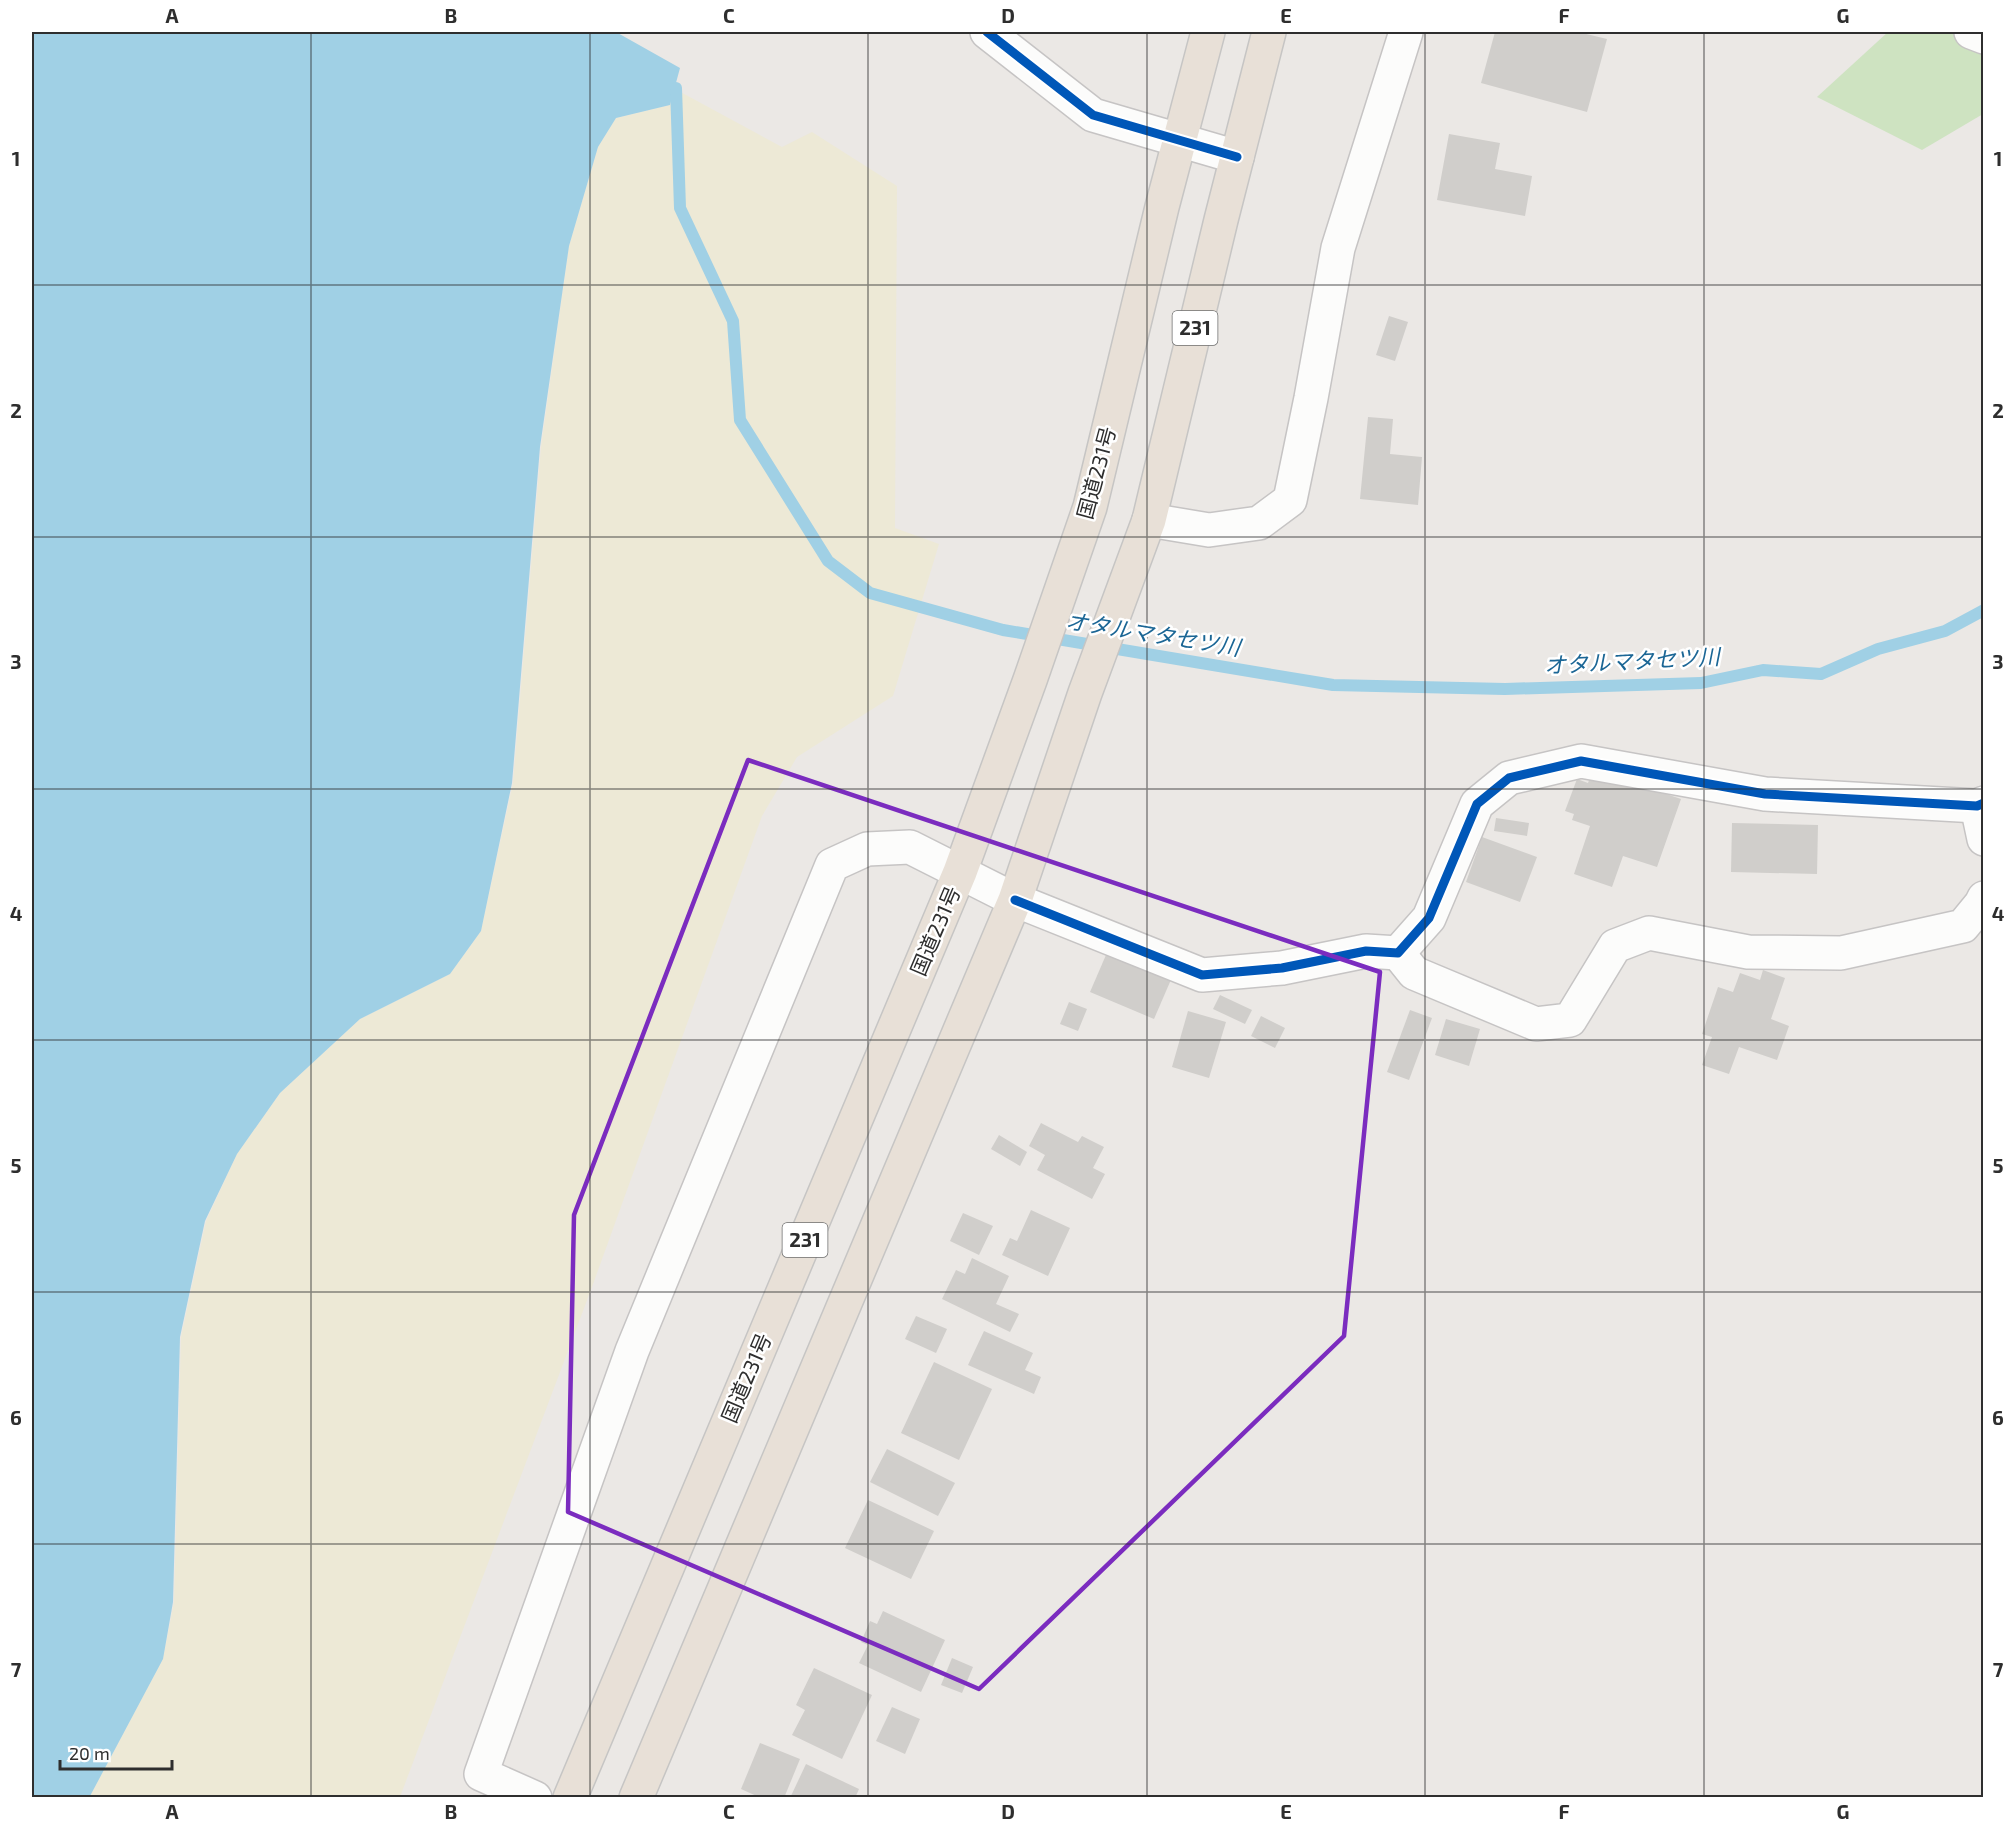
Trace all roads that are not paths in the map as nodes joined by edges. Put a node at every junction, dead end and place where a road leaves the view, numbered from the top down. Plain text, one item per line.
1 (987, 32) edge
2 (1208, 32) edge
3 (1269, 32) edge
4 (1406, 32) edge
5 (1971, 32) edge
6 (1983, 37) edge
7 (1180, 141) junction
8 (1237, 157) junction
9 (1149, 520) junction
10 (1980, 804) edge
11 (1983, 840) edge
12 (960, 872) junction
13 (1983, 898) edge
14 (1016, 900) junction
15 (1398, 953) junction
16 (536, 1797) edge
17 (570, 1797) edge
18 (636, 1797) edge

1 - 7 street
2 - 7 highway, 国道231号 / 231
3 - 8 highway, 231
4 - 9 street
5 - 6 street
7 - 8 street
7 - 12 highway, 国道231号 / 231
8 - 9 highway, 231
9 - 14 highway, 231
10 - 11 street
10 - 15 street
12 - 14 street
12 - 16 street
12 - 17 highway, 国道231号 / 231
13 - 15 street
14 - 15 street
14 - 18 highway, 231

